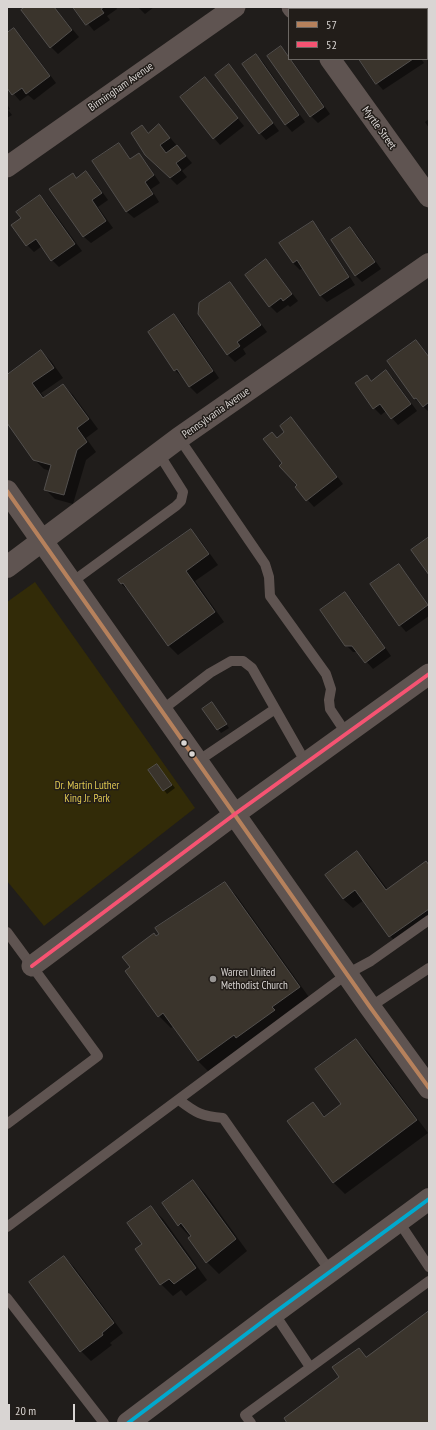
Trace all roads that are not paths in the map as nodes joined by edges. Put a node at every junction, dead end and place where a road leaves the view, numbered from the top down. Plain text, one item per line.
1 (235, 7) edge
2 (331, 60) edge
3 (7, 167) edge
4 (429, 197) edge
5 (429, 264) edge
6 (179, 438) junction
7 (159, 454) junction
8 (7, 491) edge
9 (43, 541) junction
10 (7, 567) edge
11 (72, 582) junction
12 (429, 674) edge
13 (275, 709) junction
14 (162, 710) junction
15 (346, 733) junction
16 (198, 760) junction
17 (306, 763) junction
18 (234, 814) junction
19 (429, 920) edge
20 (7, 932) edge
21 (32, 966) junction
22 (429, 968) edge
23 (348, 974) junction
24 (370, 1007) junction
25 (429, 1088) edge
26 (179, 1100) junction
27 (7, 1124) edge
28 (429, 1199) edge
29 (399, 1222) junction
30 (7, 1227) edge
31 (429, 1267) edge
32 (330, 1272) junction
33 (429, 1281) edge
34 (7, 1299) edge
35 (274, 1313) junction
36 (310, 1367) junction
37 (104, 1423) edge
38 (128, 1423) edge
39 (251, 1423) edge

1 - 3 street, Birmingham Avenue
2 - 4 street, Myrtle Street
5 - 6 street, Pennsylvania Avenue
6 - 7 street, Pennsylvania Avenue
6 - 15 lane
7 - 9 street, Pennsylvania Avenue
7 - 11 lane
8 - 9 street
9 - 10 street, Pennsylvania Avenue
9 - 11 street
11 - 14 street
12 - 15 street
13 - 14 lane
13 - 16 lane
13 - 17 lane
14 - 16 street
15 - 17 street
16 - 18 street
17 - 18 street
18 - 21 street
18 - 23 street
19 - 23 lane
20 - 21 lane
21 - 27 lane
22 - 24 lane
23 - 24 street
23 - 26 lane
24 - 25 street
26 - 30 lane
26 - 32 lane
28 - 29 main road
29 - 31 lane
29 - 32 main road
32 - 35 main road
33 - 36 lane
34 - 37 lane
35 - 36 lane
35 - 38 main road
36 - 39 lane

